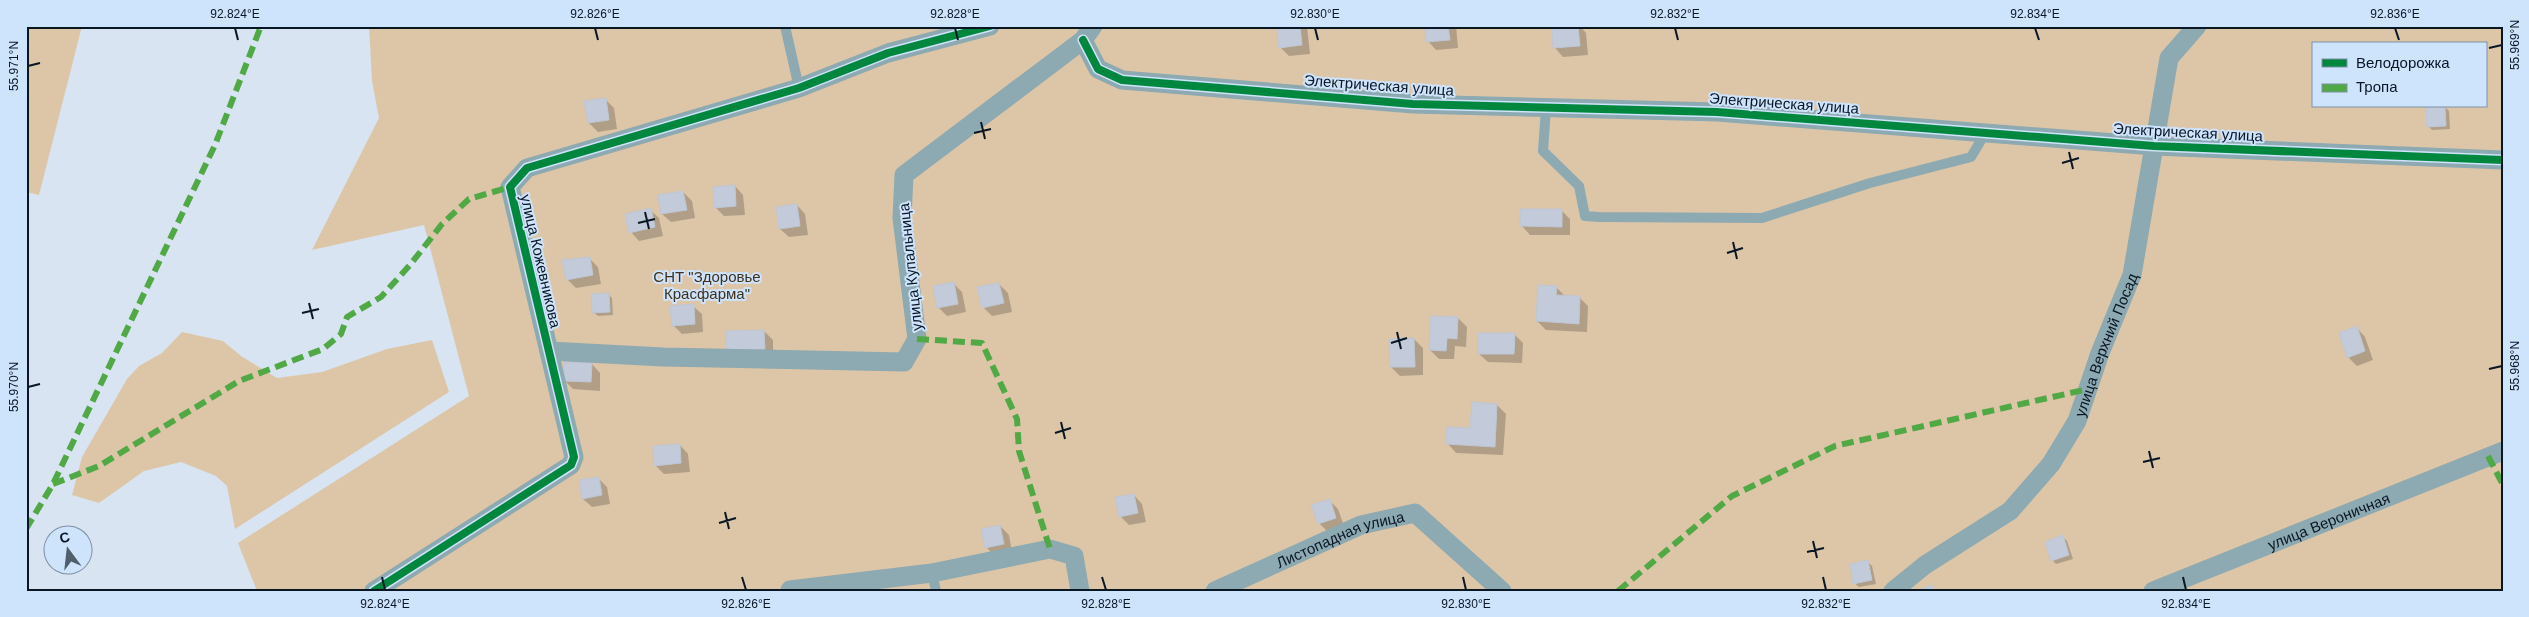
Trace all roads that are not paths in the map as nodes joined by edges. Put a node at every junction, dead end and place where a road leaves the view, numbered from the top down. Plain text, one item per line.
1 (785, 26) edge
2 (990, 26) edge
3 (2197, 26) edge
4 (1088, 33) edge
5 (799, 88) junction
6 (1546, 108) junction
7 (1986, 132) junction
8 (2154, 146) junction
9 (2503, 160) edge
10 (549, 352) junction
11 (2503, 451) edge
12 (934, 582) edge
13 (790, 590) edge
14 (374, 591) edge
15 (1080, 591) edge
16 (1215, 591) edge
17 (1502, 591) edge
18 (1893, 591) edge
19 (2153, 591) edge

1 - 5 lane
2 - 5 street, улица Кожевникова
3 - 8 street, улица Верхний Посад
4 - 6 street, Электрическая улица
4 - 10 street, улица Купальница
5 - 10 street, улица Кожевникова
6 - 7 street, Электрическая улица
6 - 7 lane
7 - 8 street, Электрическая улица
8 - 9 street, Электрическая улица
8 - 18 street, улица Верхний Посад
10 - 14 street, улица Кожевникова
11 - 19 street, улица Вероничная
12 - 13 street
12 - 15 street
16 - 17 street, Листопадная улица

